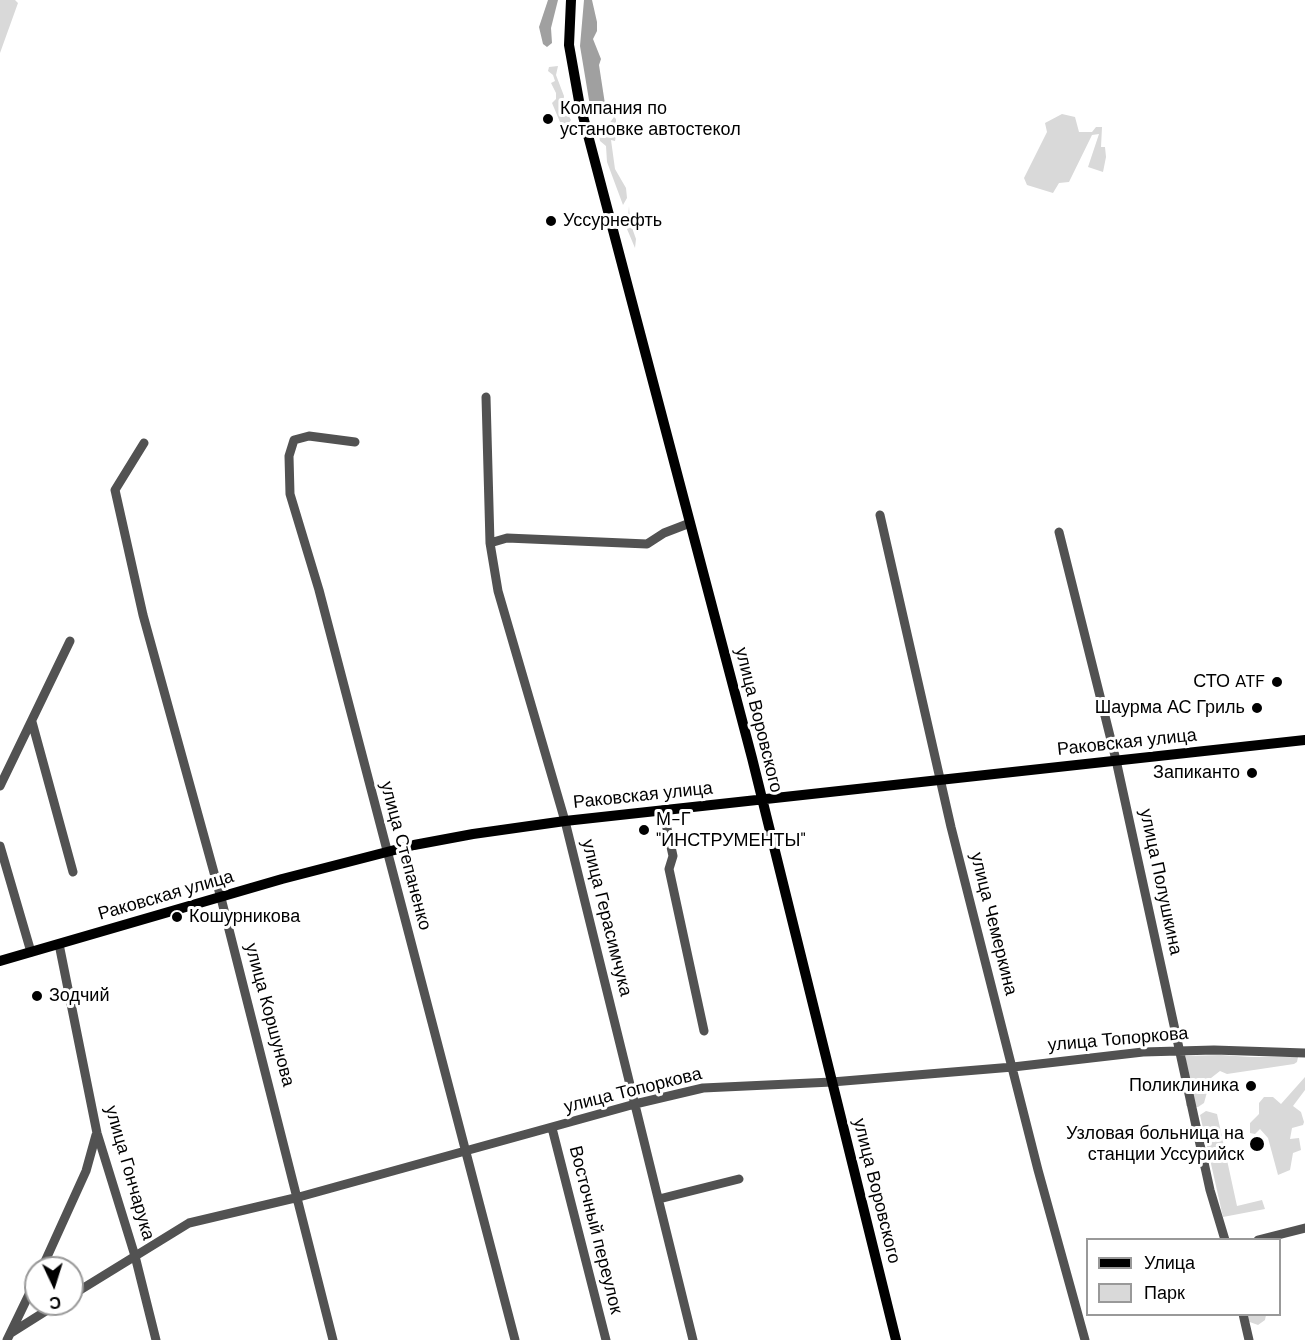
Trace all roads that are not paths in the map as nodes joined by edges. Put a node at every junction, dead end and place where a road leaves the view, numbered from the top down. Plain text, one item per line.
1 (571, 0) edge
2 (486, 397) dead end
3 (356, 442) dead end
4 (144, 443) dead end
5 (880, 515) dead end
6 (690, 523) junction
7 (1059, 532) dead end
8 (490, 543) junction
9 (70, 641) dead end
10 (32, 722) junction
11 (1305, 740) edge
12 (1116, 760) junction
13 (941, 779) junction
14 (0, 786) edge
15 (762, 799) junction
16 (663, 810) junction
17 (565, 821) junction
18 (0, 846) edge
19 (387, 852) junction
20 (73, 872) dead end
21 (221, 898) junction
22 (59, 944) junction
23 (31, 952) junction
24 (0, 961) edge
25 (704, 1031) dead end
26 (1179, 1050) junction
27 (1305, 1053) edge
28 (1012, 1066) junction
29 (832, 1082) junction
30 (635, 1104) junction
31 (552, 1128) junction
32 (97, 1132) junction
33 (466, 1153) junction
34 (739, 1179) dead end
35 (299, 1197) junction
36 (659, 1198) junction
37 (1305, 1228) edge
38 (1225, 1238) edge
39 (1262, 1238) edge
40 (47, 1256) edge
41 (135, 1256) junction
42 (84, 1288) edge
43 (24, 1305) edge
44 (39, 1316) edge
45 (1243, 1316) edge
46 (9, 1336) edge
47 (156, 1340) edge
48 (333, 1340) edge
49 (514, 1340) edge
50 (606, 1340) edge
51 (693, 1340) edge
52 (896, 1340) edge
53 (1085, 1340) edge
54 (1249, 1340) edge

1 - 6 main road, улица Воровского
2 - 8 street, улица Герасимчука
3 - 19 street, улица Степаненко
4 - 21 street, улица Коршунова
5 - 13 street, улица Чемеркина
6 - 8 street
6 - 15 main road, улица Воровского
7 - 12 street, улица Полушкина
8 - 17 street, улица Герасимчука
9 - 10 street
10 - 14 street
10 - 20 street
11 - 12 main road, Раковская улица
12 - 13 main road, Раковская улица
12 - 26 street, улица Полушкина
13 - 15 main road, Раковская улица
13 - 28 street, улица Чемеркина
15 - 16 main road, Раковская улица
15 - 29 main road, улица Воровского
16 - 17 main road, Раковская улица
16 - 25 street
17 - 19 main road, Раковская улица
17 - 30 street, улица Герасимчука
18 - 23 street
19 - 21 main road, Раковская улица
19 - 33 street, улица Степаненко
21 - 22 main road, Раковская улица
21 - 35 street, улица Коршунова
22 - 23 main road, Раковская улица
22 - 32 street, улица Гончарука
23 - 24 main road, Раковская улица
26 - 27 street, улица Топоркова
26 - 28 street, улица Топоркова
26 - 38 street, улица Полушкина
28 - 29 street, улица Топоркова
28 - 53 street, улица Чемеркина
29 - 30 street, улица Топоркова
29 - 52 main road, улица Воровского
30 - 31 street, улица Топоркова
30 - 36 street, улица Герасимчука
31 - 33 street, улица Топоркова
31 - 50 street, Восточный переулок
32 - 40 street
32 - 41 street, улица Гончарука
33 - 35 street, улица Топоркова
33 - 49 street, улица Степаненко
34 - 36 street
35 - 41 street, улица Топоркова
35 - 48 street, улица Коршунова
36 - 51 street, улица Герасимчука
37 - 39 street
41 - 42 street, улица Топоркова
41 - 47 street, улица Гончарука
43 - 46 street
44 - 46 street
45 - 54 street

